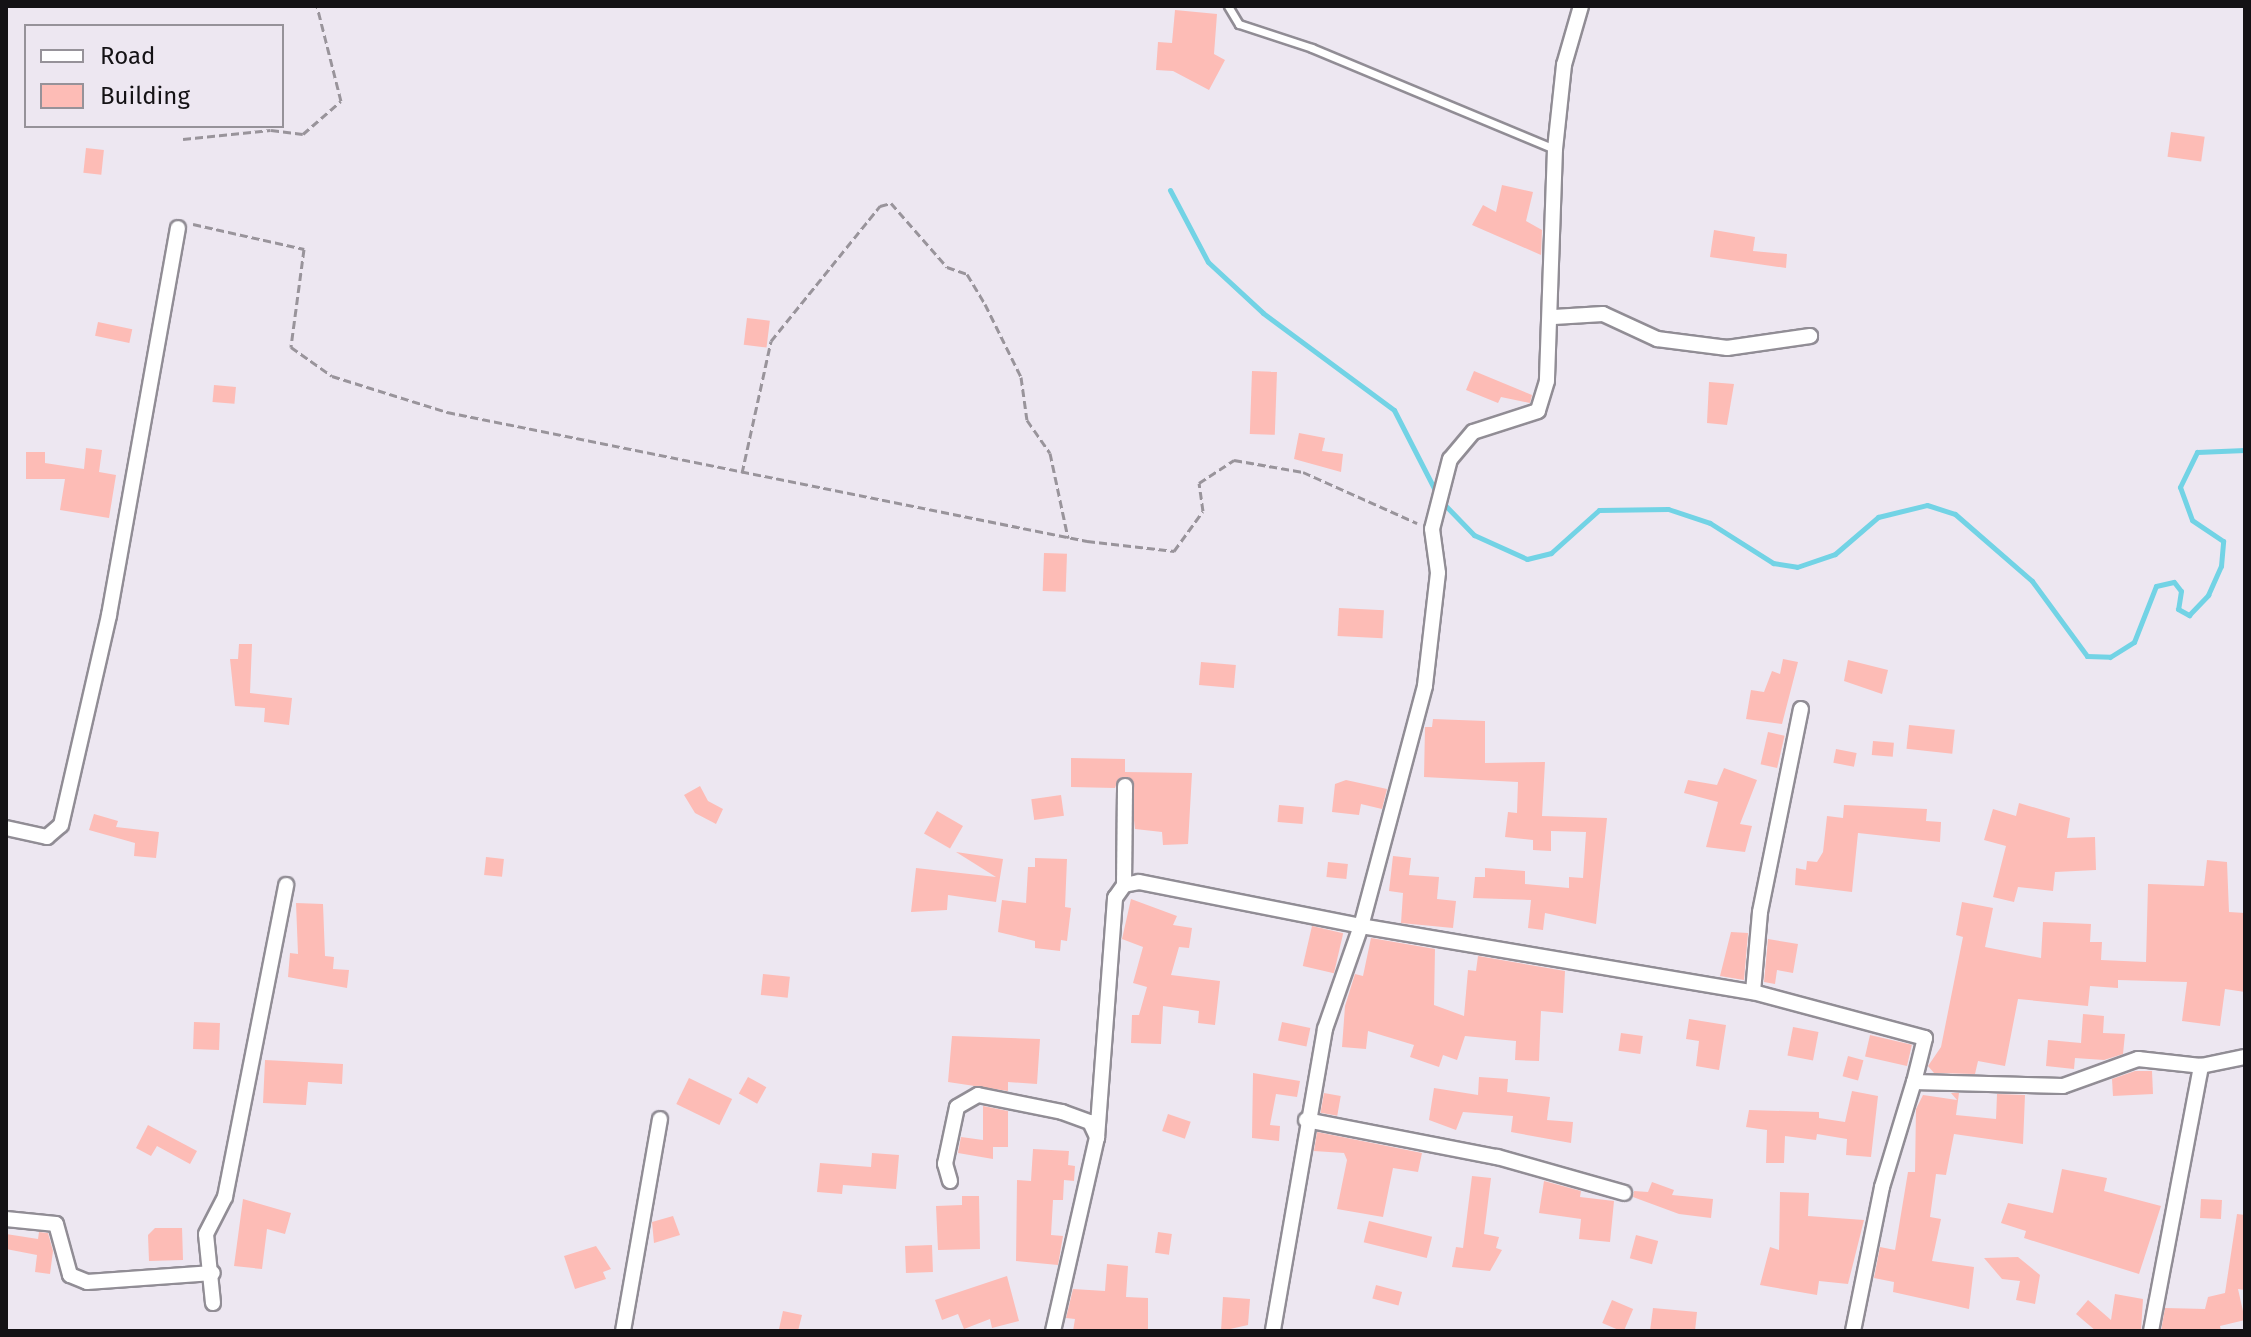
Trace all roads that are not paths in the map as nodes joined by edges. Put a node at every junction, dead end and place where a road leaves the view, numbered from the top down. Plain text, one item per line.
1 (1228, 6) edge
2 (1581, 6) edge
3 (1555, 149) junction
4 (178, 228) road end
5 (1554, 317) junction
6 (1810, 336) dead end
7 (1801, 709) dead end
8 (1125, 786) dead end
9 (6, 828) edge
10 (286, 885) dead end
11 (1124, 885) junction
12 (1361, 926) junction
13 (1753, 992) junction
14 (2245, 1057) edge
15 (2201, 1066) junction
16 (1914, 1082) junction
17 (660, 1119) dead end
18 (1306, 1120) junction
19 (1097, 1138) junction
20 (950, 1181) dead end
21 (1624, 1193) dead end
22 (6, 1219) edge
23 (213, 1273) junction
24 (213, 1303) dead end
25 (623, 1331) edge
26 (1053, 1331) edge
27 (1273, 1331) edge
28 (1853, 1331) edge
29 (2151, 1331) edge

1 - 3 lane
2 - 3 street
3 - 5 street
4 - 9 street
5 - 6 street
5 - 12 street
7 - 13 street
8 - 11 street
10 - 23 street
11 - 12 street
11 - 19 street
12 - 13 street
12 - 18 street
13 - 16 street
14 - 15 street
15 - 16 street
15 - 29 street
16 - 28 street
17 - 25 street
18 - 21 street
18 - 27 street
19 - 20 street
19 - 26 street
22 - 23 street
23 - 24 street

